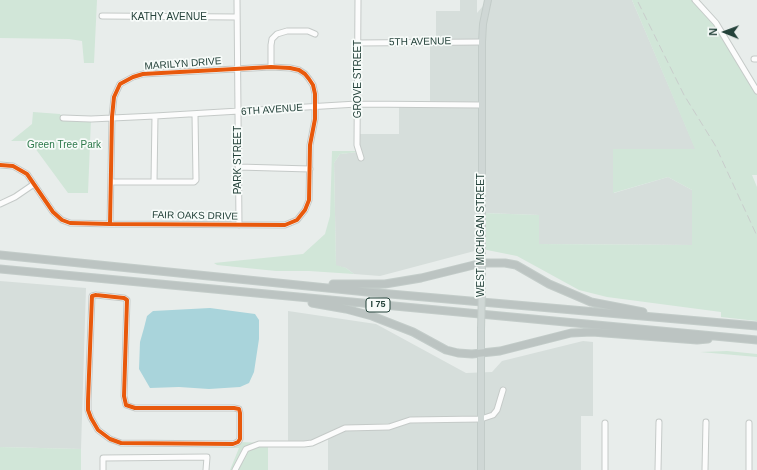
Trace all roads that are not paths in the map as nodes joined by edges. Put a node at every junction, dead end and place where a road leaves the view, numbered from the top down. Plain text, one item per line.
1 (237, 0) edge
2 (358, 0) edge
3 (488, 0) edge
4 (695, 0) edge
5 (102, 16) dead end
6 (237, 17) junction
7 (315, 34) dead end
8 (482, 42) junction
9 (358, 43) junction
10 (271, 67) junction
11 (237, 68) junction
12 (757, 91) edge
13 (357, 104) junction
14 (481, 105) junction
15 (315, 106) junction
16 (238, 112) junction
17 (195, 114) junction
18 (155, 116) junction
19 (112, 117) junction
20 (63, 118) dead end
21 (361, 158) dead end
22 (0, 165) edge
23 (238, 167) junction
24 (310, 169) junction
25 (112, 182) junction
26 (154, 182) junction
27 (34, 184) junction
28 (0, 204) edge
29 (110, 224) junction
30 (239, 225) junction
31 (0, 256) edge
32 (482, 263) junction
33 (0, 269) edge
34 (291, 284) junction
35 (273, 295) junction
36 (682, 319) junction
37 (757, 326) edge
38 (727, 338) junction
39 (757, 340) edge
40 (481, 353) junction
41 (503, 390) dead end
42 (481, 419) junction
43 (659, 422) dead end
44 (706, 422) dead end
45 (605, 423) dead end
46 (749, 423) dead end
47 (238, 442) junction
48 (246, 449) junction
49 (103, 470) edge
50 (206, 470) edge
51 (235, 470) edge
52 (481, 470) edge
53 (604, 470) edge
54 (658, 470) edge
55 (705, 470) edge
56 (749, 470) edge

1 - 6 street, PARK STREET
2 - 9 street, GROVE STREET
3 - 8 main road, WEST MICHIGAN STREET
4 - 12 street
5 - 6 street, KATHY AVENUE
6 - 11 street, PARK STREET
7 - 10 street
8 - 9 street, 5TH AVENUE
8 - 14 main road, WEST MICHIGAN STREET
9 - 13 street, GROVE STREET
10 - 11 street, MARILYN DRIVE
10 - 15 street, MARILYN DRIVE
11 - 16 street, PARK STREET
11 - 19 street, MARILYN DRIVE
13 - 14 street, 6TH AVENUE
13 - 15 street, 6TH AVENUE
13 - 21 street, GROVE STREET
14 - 32 main road, WEST MICHIGAN STREET
15 - 16 street, 6TH AVENUE
15 - 24 street, FAIR OAKS DRIVE
16 - 17 street, 6TH AVENUE
16 - 23 street, PARK STREET
17 - 18 street, 6TH AVENUE
17 - 26 street
18 - 19 street, 6TH AVENUE
18 - 26 street
19 - 20 street, 6TH AVENUE
19 - 25 street, MARILYN DRIVE
22 - 27 street, FAIR OAKS DRIVE
23 - 24 street
23 - 30 street, PARK STREET
24 - 30 street, FAIR OAKS DRIVE
25 - 26 street
25 - 29 street, MARILYN DRIVE
27 - 28 street
27 - 29 street, FAIR OAKS DRIVE
29 - 30 street, FAIR OAKS DRIVE
31 - 34 highway, I 75
32 - 34 highway
32 - 36 highway
32 - 40 main road, WEST MICHIGAN STREET, bridge
33 - 35 highway, I 75
34 - 36 highway, I 75
35 - 38 highway, I 75
35 - 40 highway
36 - 37 highway, I 75
38 - 39 highway, I 75
38 - 40 highway
40 - 42 main road, WEST MICHIGAN STREET
41 - 42 street
42 - 48 street
42 - 52 main road, WEST MICHIGAN STREET
43 - 54 street
44 - 55 street
45 - 53 street
46 - 56 street
47 - 47 street
47 - 48 street
48 - 51 street
49 - 50 street

